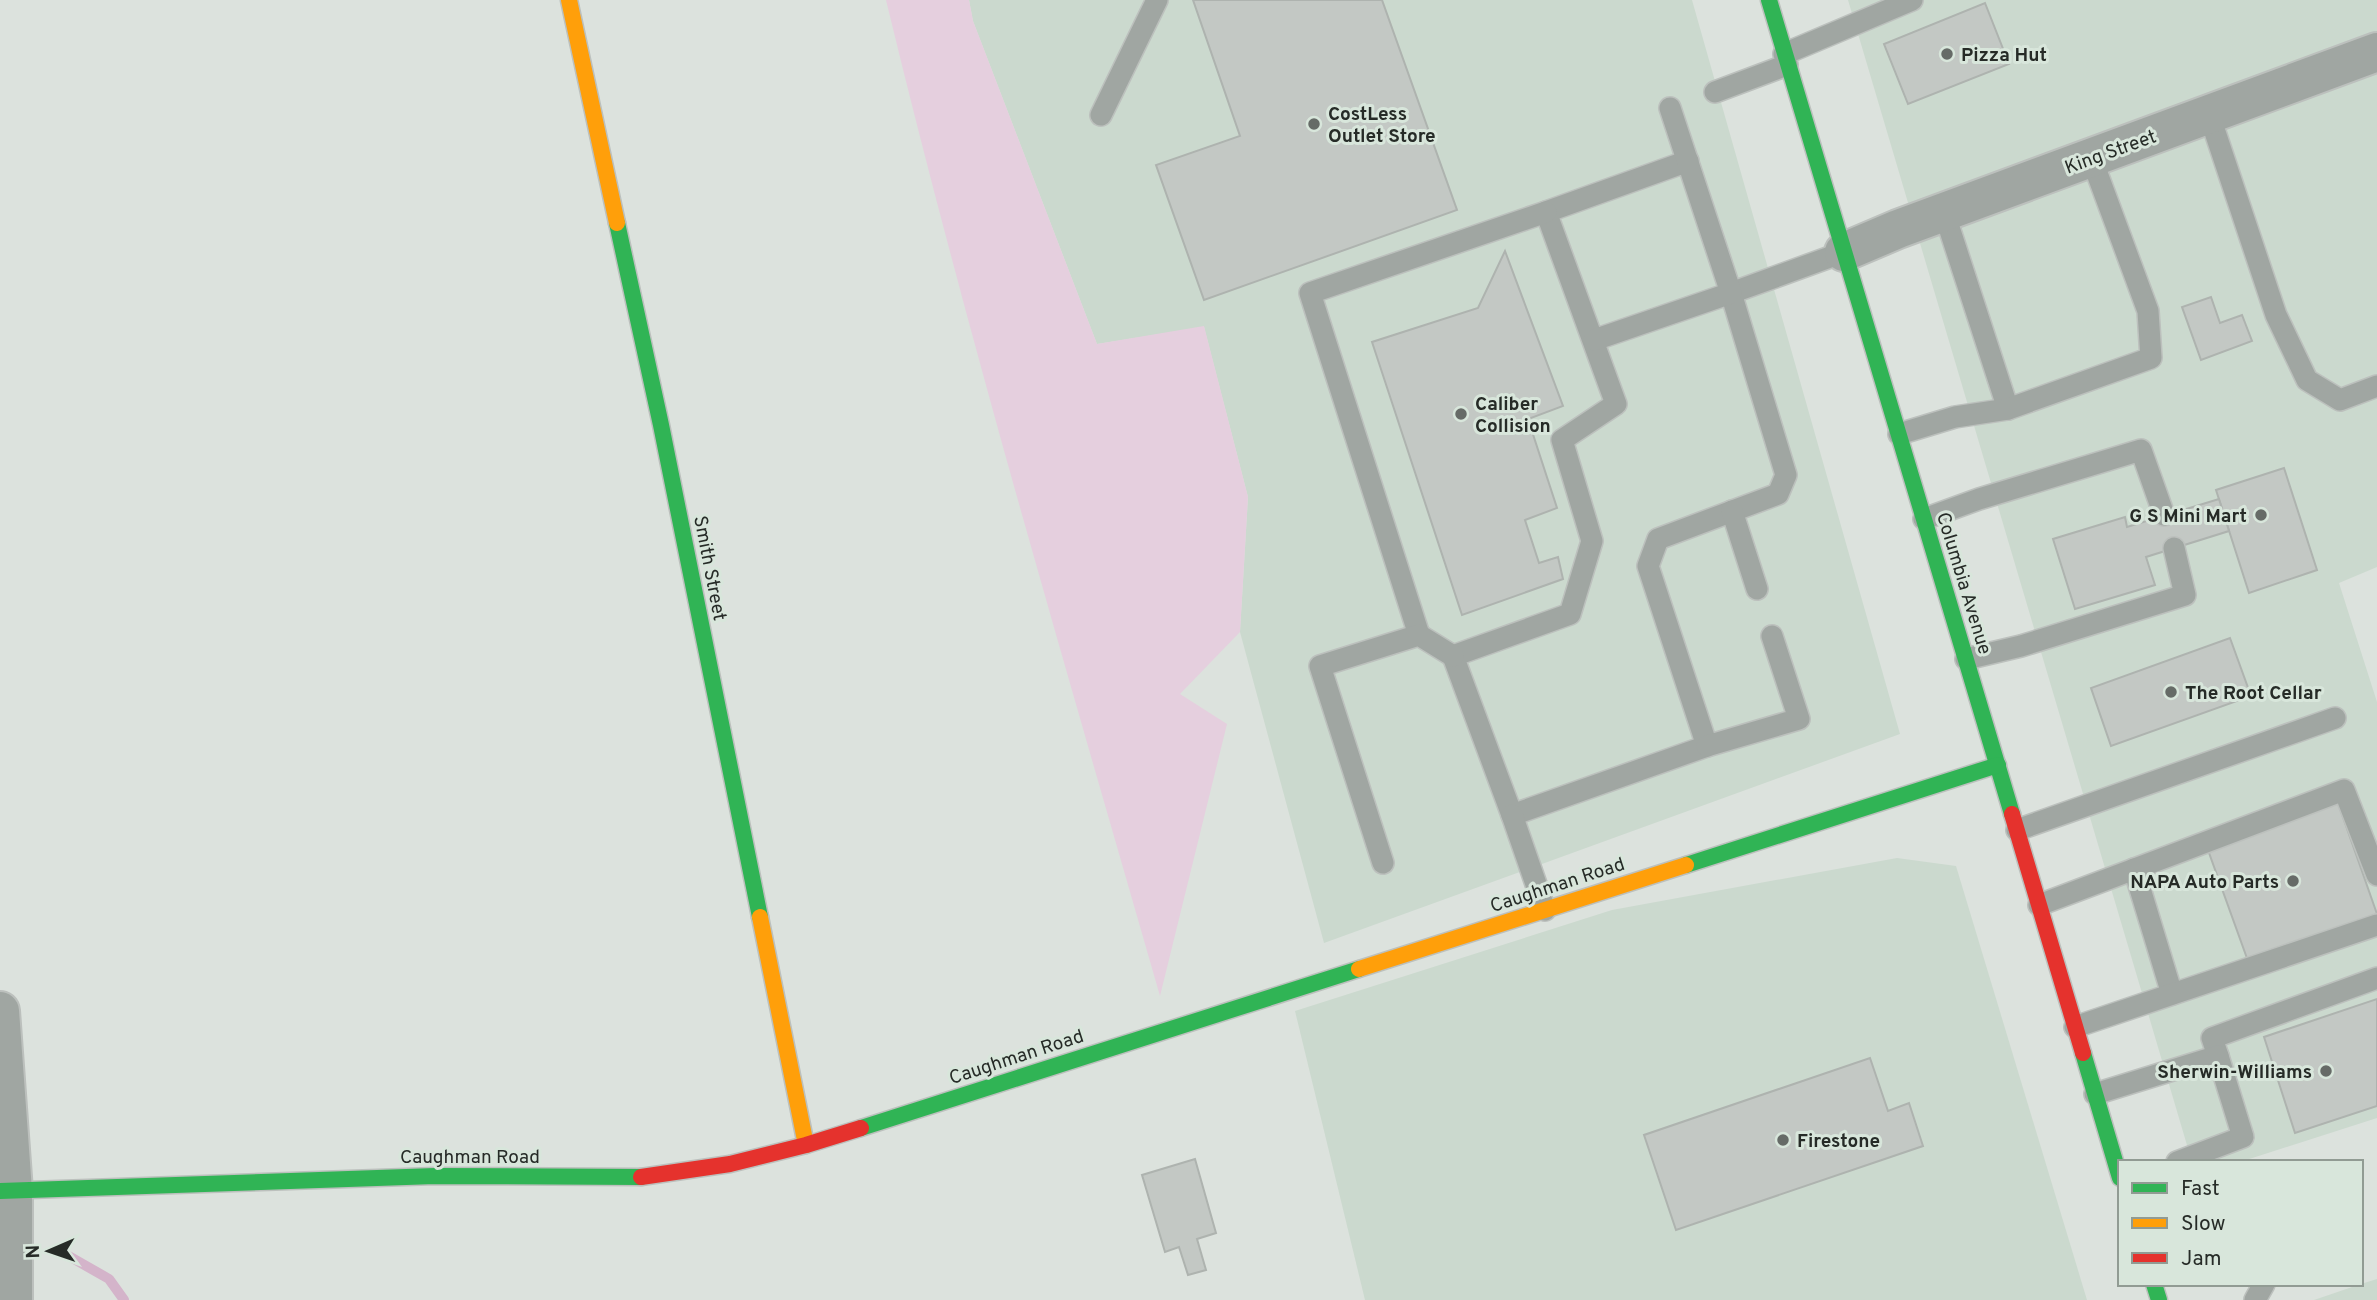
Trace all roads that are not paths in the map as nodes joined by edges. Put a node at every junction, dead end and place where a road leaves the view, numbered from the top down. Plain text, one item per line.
1 (569, 0) edge
2 (1157, 0) edge
3 (1769, 0) edge
4 (1912, 0) edge
5 (2377, 51) edge
6 (1786, 60) junction
7 (1715, 92) dead end
8 (1670, 108) dead end
9 (2209, 114) junction
10 (1101, 115) dead end
11 (2091, 158) junction
12 (1688, 161) junction
13 (1546, 212) junction
14 (1944, 212) junction
15 (1844, 252) junction
16 (1731, 293) junction
17 (1594, 340) junction
18 (2377, 386) edge
19 (2008, 409) junction
20 (1899, 434) junction
21 (1732, 511) junction
22 (2164, 515) dead end
23 (1924, 519) junction
24 (2174, 548) dead end
25 (1757, 589) dead end
26 (1419, 635) junction
27 (1772, 636) dead end
28 (1453, 656) junction
29 (1966, 659) junction
30 (2335, 718) dead end
31 (1707, 746) junction
32 (1998, 765) junction
33 (1512, 815) junction
34 (2017, 830) junction
35 (1383, 863) dead end
36 (2134, 869) junction
37 (2377, 875) edge
38 (2039, 905) junction
39 (1545, 909) junction
40 (2377, 925) edge
41 (2377, 978) edge
42 (2172, 994) junction
43 (0, 1011) edge
44 (2075, 1027) junction
45 (2218, 1056) junction
46 (2095, 1094) junction
47 (806, 1145) junction
48 (2182, 1160) edge
49 (2118, 1171) edge
50 (7, 1191) edge
51 (13, 1300) edge

1 - 47 street, Smith Street
2 - 10 lane
3 - 6 street, Columbia Avenue
4 - 6 lane
5 - 9 street, King Street
6 - 7 lane
6 - 15 street, Columbia Avenue
8 - 12 lane
9 - 11 street, King Street
9 - 18 lane
11 - 14 street, King Street
11 - 19 lane
12 - 13 lane
12 - 16 lane
13 - 17 lane
13 - 26 lane
14 - 15 street, King Street
14 - 19 lane
15 - 16 lane
15 - 20 street, Columbia Avenue
16 - 17 lane
16 - 21 lane
17 - 28 lane
19 - 20 lane
20 - 23 street, Columbia Avenue
21 - 25 lane
21 - 31 lane
22 - 23 lane
23 - 29 street, Columbia Avenue
24 - 29 lane
26 - 28 lane
26 - 35 lane
27 - 31 lane
28 - 33 lane
29 - 32 street, Columbia Avenue
30 - 34 lane
31 - 33 lane
32 - 34 street, Columbia Avenue
32 - 39 street, Caughman Road
33 - 39 lane
34 - 38 street, Columbia Avenue
36 - 37 lane
36 - 38 lane
36 - 42 lane
38 - 44 street, Columbia Avenue
39 - 47 street, Caughman Road
40 - 42 lane
41 - 45 lane
42 - 44 lane
43 - 50 street
44 - 46 street, Columbia Avenue
45 - 46 lane
45 - 48 lane
46 - 49 street, Columbia Avenue
47 - 50 street, Caughman Road
50 - 51 street

